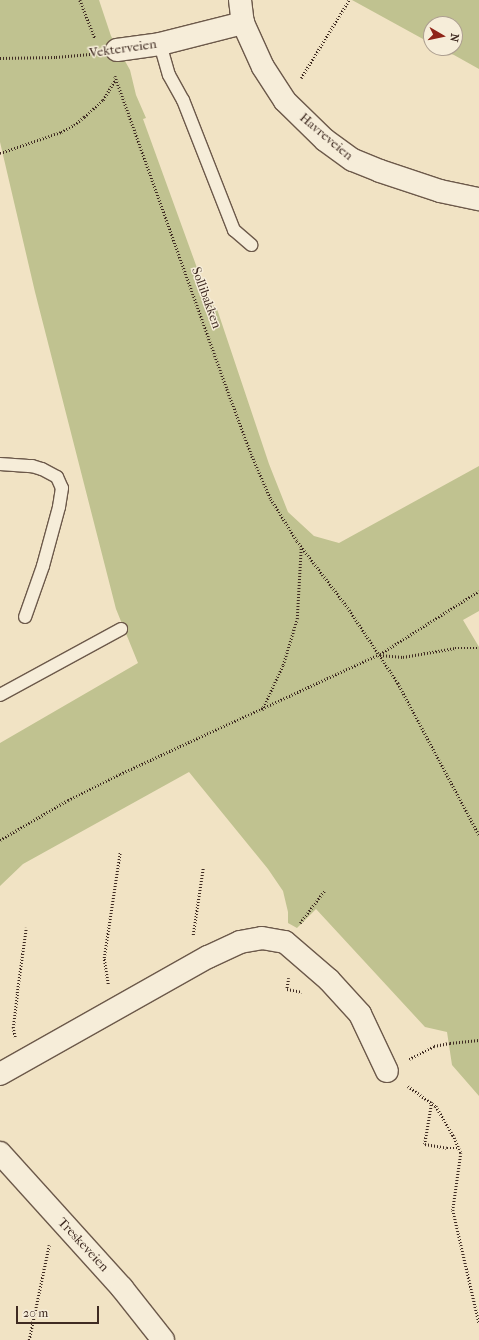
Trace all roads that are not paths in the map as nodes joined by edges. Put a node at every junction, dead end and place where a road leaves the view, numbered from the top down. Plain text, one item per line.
1 (240, 0) edge
2 (243, 23) junction
3 (160, 44) junction
4 (109, 52) road end
5 (479, 199) edge
6 (250, 245) dead end
7 (0, 464) edge
8 (25, 617) dead end
9 (121, 629) dead end
10 (0, 695) edge
11 (387, 1071) road end
12 (0, 1074) edge
13 (0, 1153) edge
14 (156, 1338) edge

1 - 2 street, Havreveien
2 - 3 street, Vekterveien
2 - 5 street, Havreveien
3 - 4 street, Vekterveien
3 - 6 lane
7 - 8 lane
9 - 10 lane
11 - 12 street
13 - 14 street, Treskeveien

